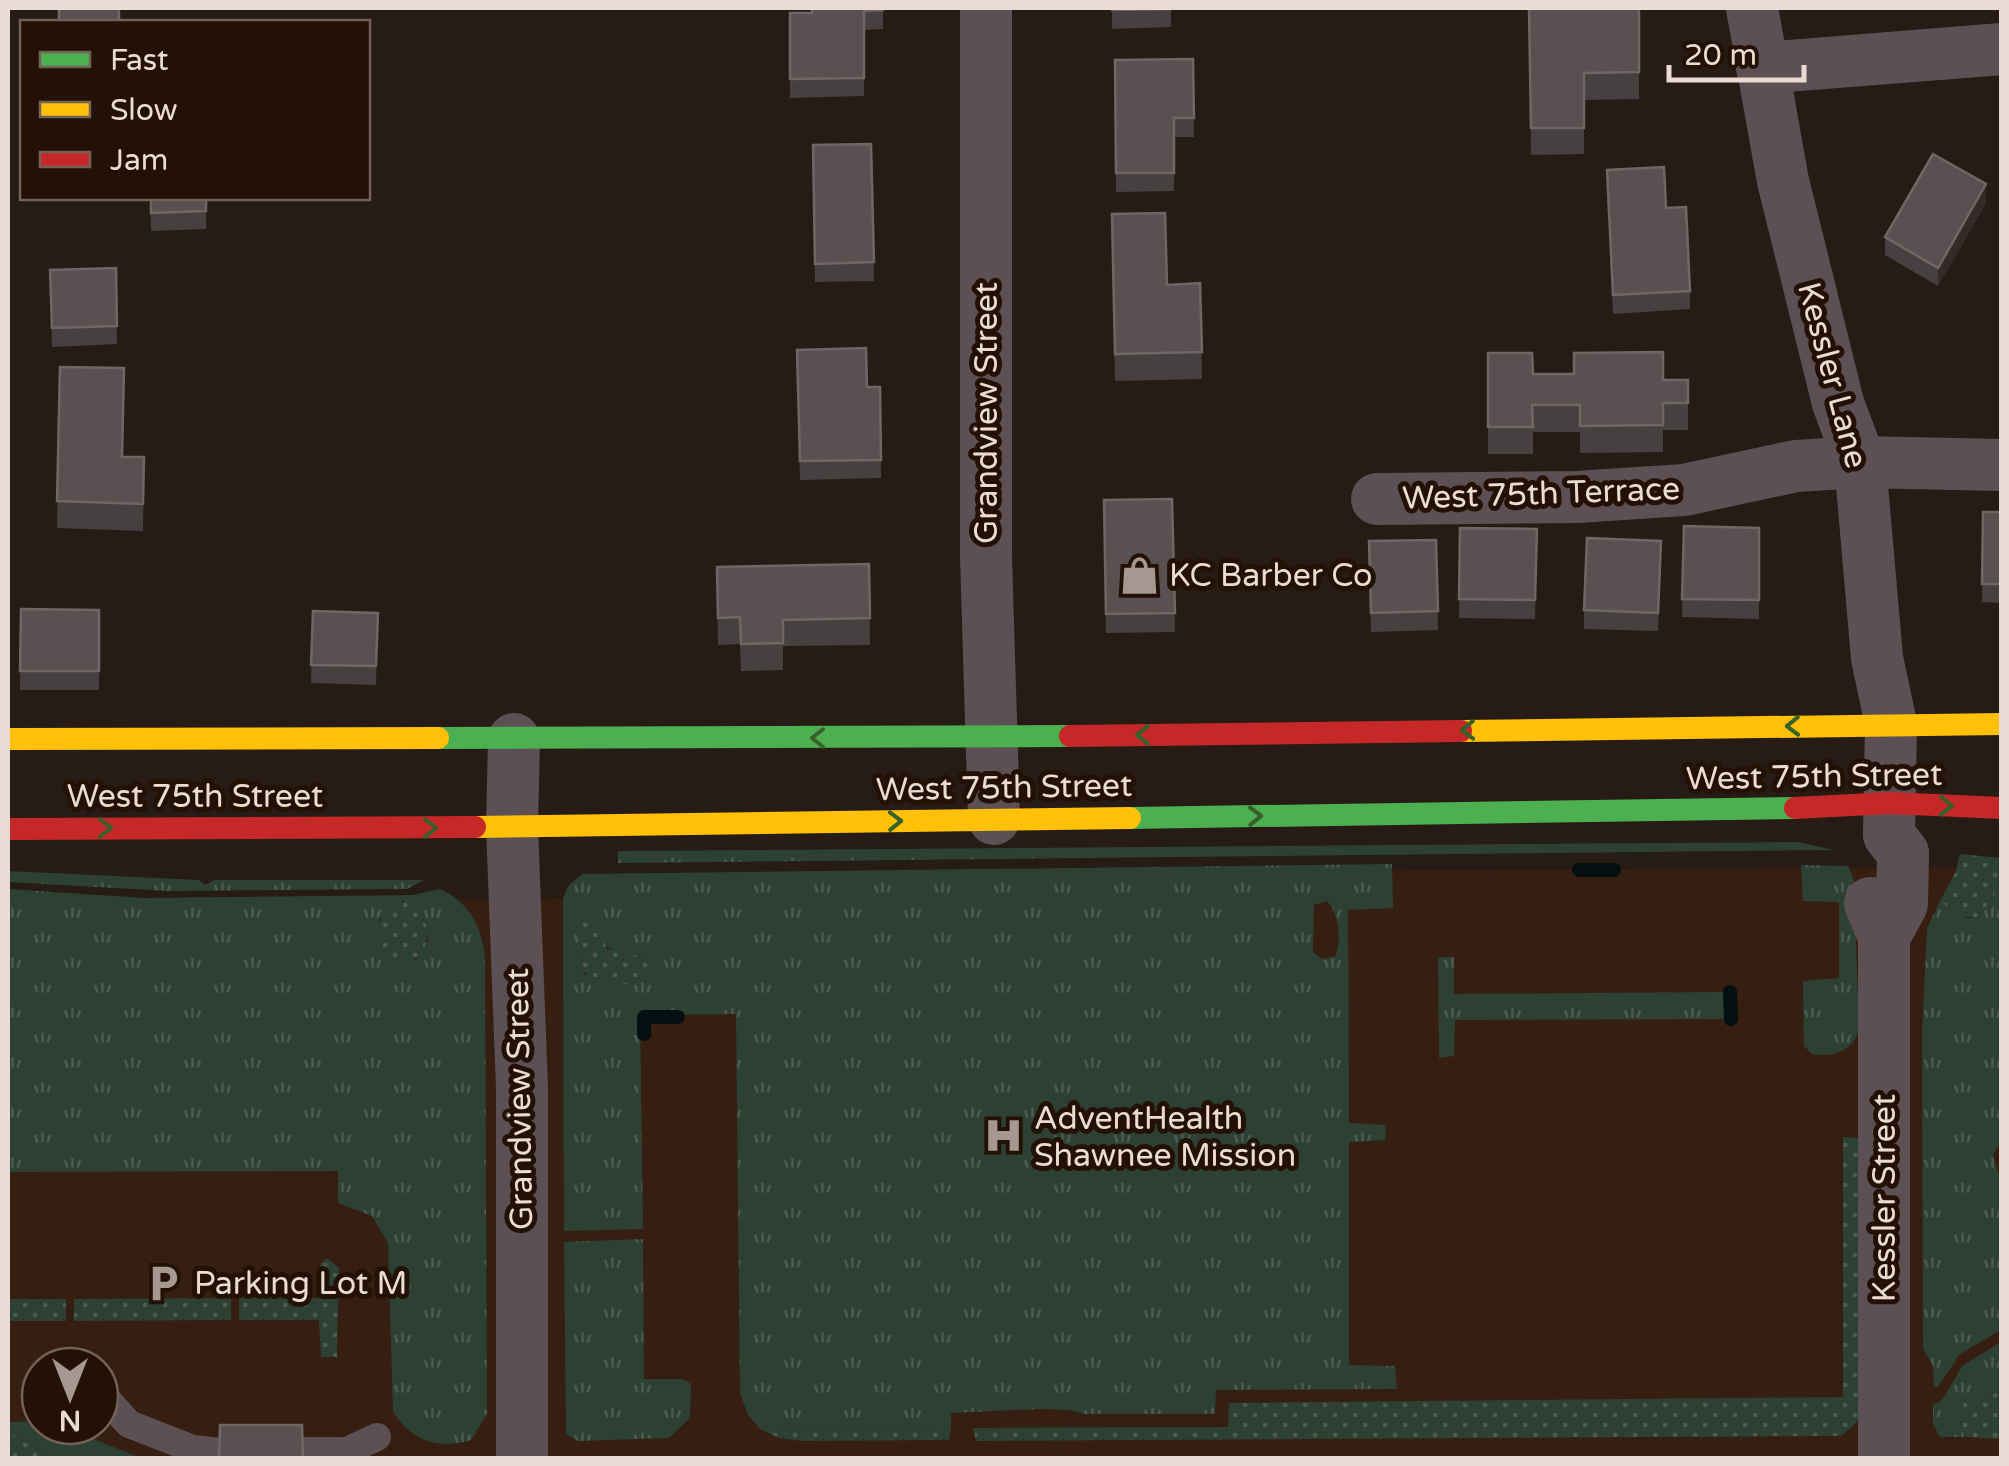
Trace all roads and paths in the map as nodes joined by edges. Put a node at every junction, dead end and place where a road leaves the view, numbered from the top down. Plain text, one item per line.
1 (986, 8) edge
2 (1752, 8) edge
3 (2002, 49) edge
4 (1762, 68) junction
5 (1860, 462) junction
6 (2002, 465) edge
7 (1377, 499) dead end
8 (1891, 724) junction
9 (2002, 724) edge
10 (989, 737) junction
11 (8, 738) edge
12 (514, 739) junction
13 (2002, 808) edge
14 (994, 819) junction
15 (1889, 819) junction
16 (512, 828) junction
17 (8, 829) edge
18 (120, 1415) edge
19 (376, 1437) dead end
20 (302, 1451) edge
21 (220, 1452) edge
22 (522, 1458) edge
23 (1884, 1458) edge

1 - 10 street, Grandview Street
2 - 4 street, Kessler Lane
3 - 4 street
4 - 5 street, Kessler Lane
5 - 6 street, West 75th Terrace
5 - 7 street, West 75th Terrace
5 - 8 street, Kessler Lane
8 - 9 main road, West 75th Street
8 -> 10 main road, West 75th Street
8 - 15 street, Kessler Lane
10 -> 12 main road, West 75th Street
10 - 14 street, Grandview Street
11 - 12 main road, West 75th Street
12 - 16 street, Grandview Street
15 -> 13 main road, West 75th Street
14 -> 15 main road, West 75th Street
16 -> 14 main road, West 75th Street
15 - 23 street, Kessler Street
17 -> 16 main road, West 75th Street
16 - 22 street, Grandview Street
18 - 21 lane
19 - 20 lane

